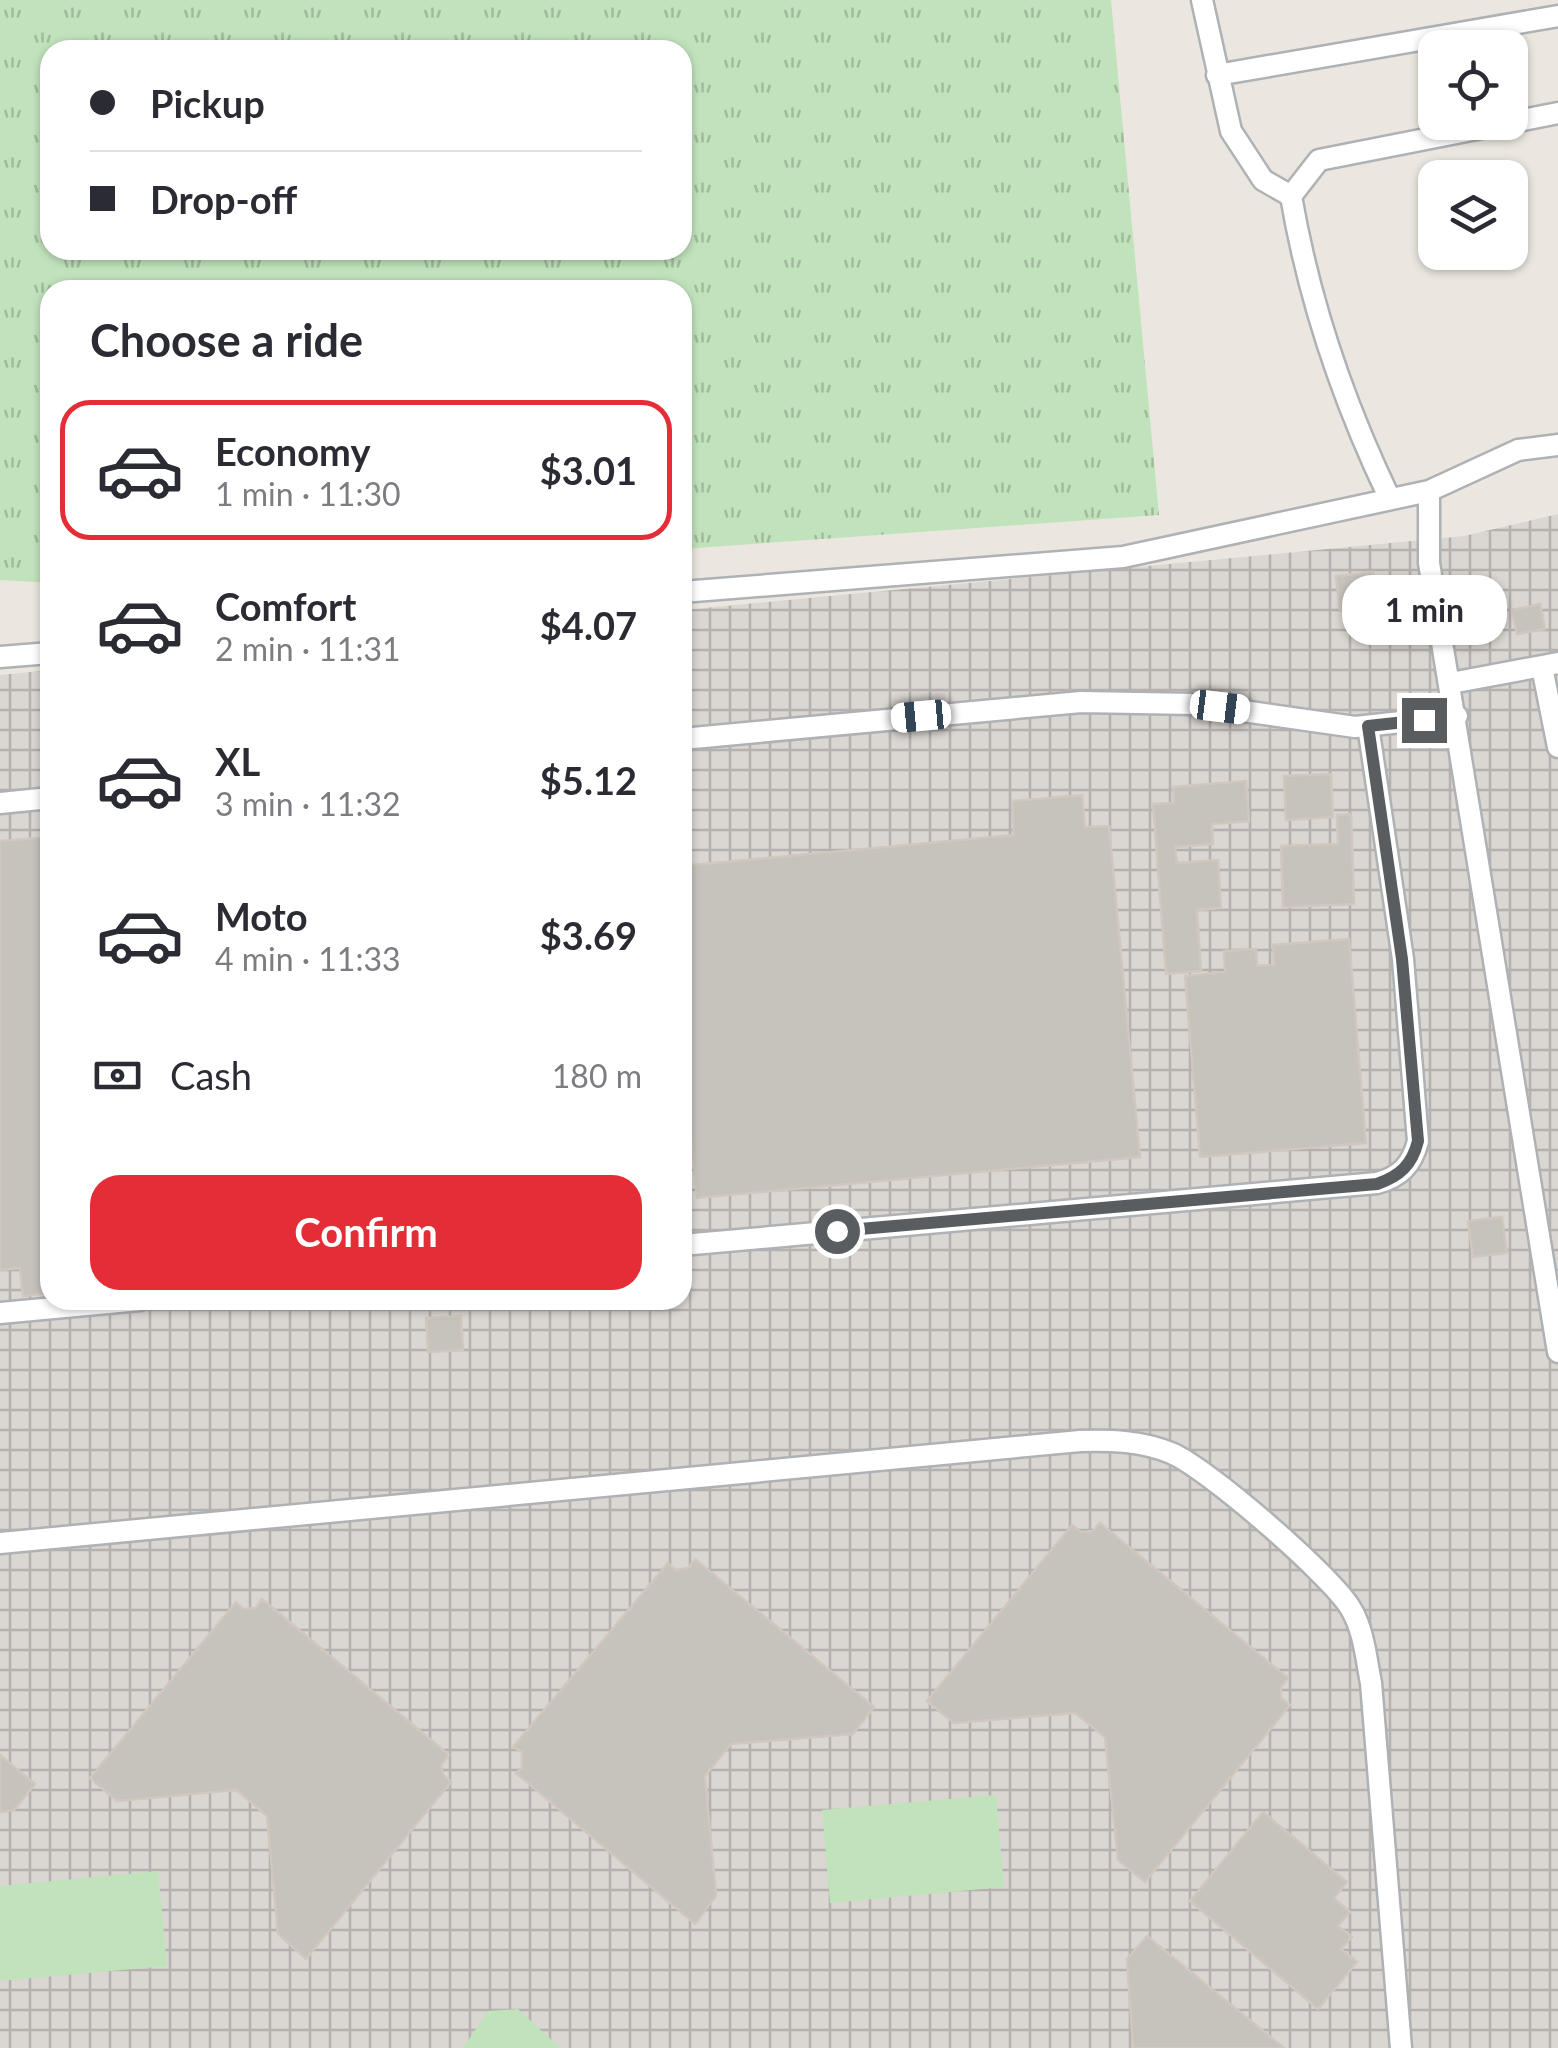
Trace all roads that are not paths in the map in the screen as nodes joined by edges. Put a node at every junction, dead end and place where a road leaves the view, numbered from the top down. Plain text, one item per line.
1 (1202, 0) edge
2 (1558, 16) edge
3 (1216, 74) junction
4 (1558, 114) edge
5 (1291, 196) junction
6 (1558, 444) edge
7 (1430, 491) junction
8 (1389, 498) junction
9 (692, 591) edge
10 (40, 653) edge
11 (0, 657) edge
12 (1550, 665) edge
13 (1451, 683) junction
14 (1457, 716) junction
15 (1368, 726) junction
16 (692, 738) edge
17 (1558, 747) edge
18 (40, 799) edge
19 (0, 803) edge
20 (692, 1244) edge
21 (40, 1309) edge
22 (0, 1313) edge
23 (1558, 1352) edge
24 (0, 1542) edge
25 (1401, 2048) edge

1 - 3 lane
2 - 3 lane
3 - 5 lane
4 - 5 lane
5 - 8 lane
6 - 7 lane
7 - 8 lane
7 - 13 lane
8 - 9 lane
10 - 11 lane
12 - 13 lane
12 - 17 lane
13 - 14 lane
14 - 15 lane
14 - 23 lane
15 - 16 lane
15 - 20 lane
18 - 19 lane
21 - 22 lane
24 - 25 lane

